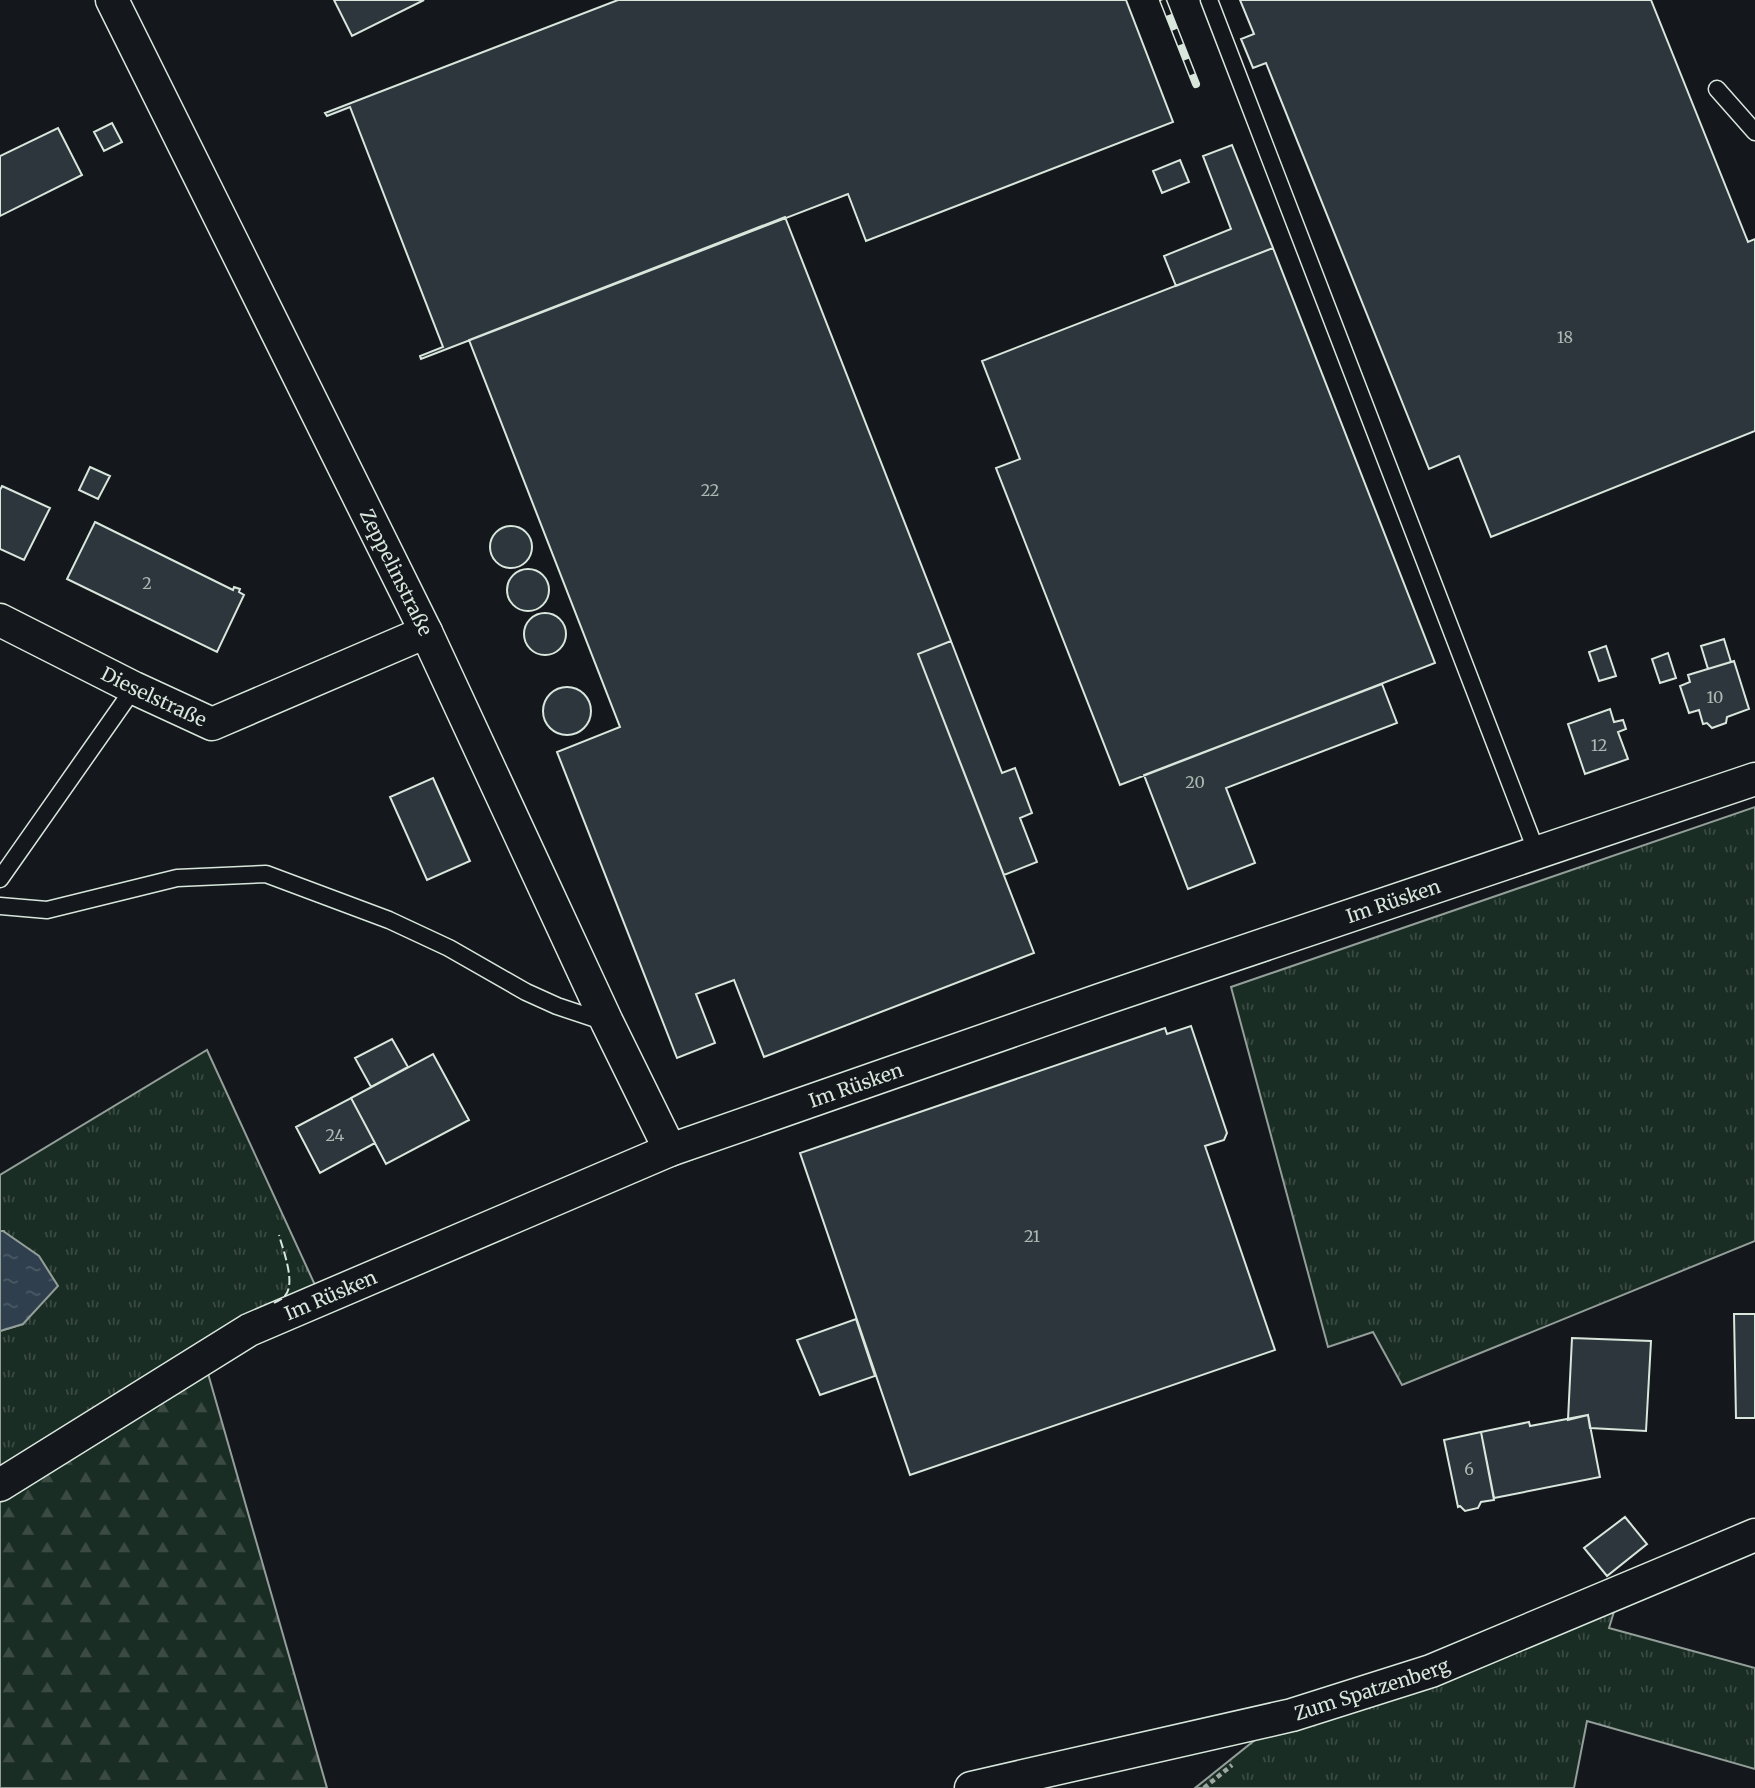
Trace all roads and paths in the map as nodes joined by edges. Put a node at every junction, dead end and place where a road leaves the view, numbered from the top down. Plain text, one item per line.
1 (112, 0) edge
2 (1209, 0) edge
3 (1717, 89) dead end
4 (1755, 132) edge
5 (0, 620) edge
6 (426, 632) junction
7 (134, 688) junction
8 (1755, 779) edge
9 (1536, 853) junction
10 (0, 879) edge
11 (0, 906) edge
12 (607, 1022) junction
13 (670, 1150) junction
14 (0, 1485) edge
15 (1755, 1535) edge
16 (971, 1788) edge

1 - 6 street, Zeppelinstraße
2 - 9 lane
3 - 4 lane
5 - 7 street, Dieselstraße
6 - 7 street, Dieselstraße
6 - 12 street, Zeppelinstraße
7 - 10 lane
8 - 9 street, Im Rüsken
9 - 13 street, Im Rüsken
11 - 12 lane
12 - 13 street, Zeppelinstraße
13 - 14 street, Im Rüsken
15 - 16 street, Zum Spatzenberg

